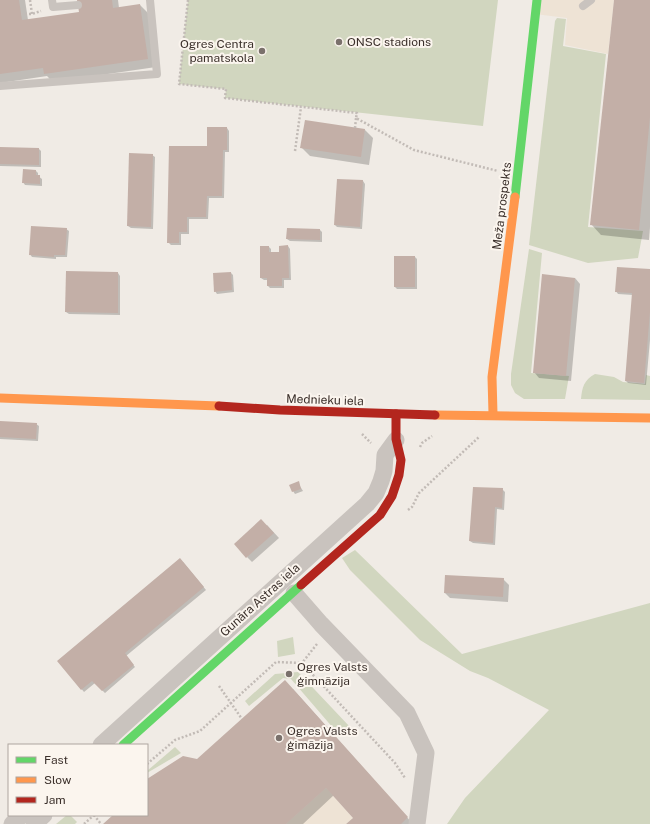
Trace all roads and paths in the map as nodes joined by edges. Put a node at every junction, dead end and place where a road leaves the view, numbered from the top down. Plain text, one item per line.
1 (30, 0) edge
2 (150, 0) edge
3 (188, 0) edge
4 (537, 0) edge
5 (591, 0) edge
6 (52, 4) edge
7 (78, 5) dead end
8 (583, 6) dead end
9 (21, 14) dead end
10 (32, 14) junction
11 (0, 86) edge
12 (301, 107) junction
13 (356, 118) junction
14 (355, 128) dead end
15 (295, 151) dead end
16 (518, 174) junction
17 (0, 398) edge
18 (396, 414) junction
19 (493, 414) junction
20 (650, 418) edge
21 (481, 435) dead end
22 (396, 440) junction
23 (407, 512) dead end
24 (294, 593) junction
25 (312, 638) dead end
26 (302, 664) junction
27 (215, 680) dead end
28 (232, 704) junction
29 (242, 719) dead end
30 (102, 744) edge
31 (124, 744) edge
32 (148, 763) edge
33 (419, 802) junction
34 (21, 816) edge
35 (43, 816) edge
36 (93, 816) edge
37 (95, 816) edge
38 (12, 824) edge
39 (34, 824) edge
40 (84, 824) edge
41 (101, 824) edge
42 (417, 824) edge

1 - 10 path
2 - 11 lane
3 - 12 path
4 - 16 street, Meža prospekts
5 - 8 lane
6 - 7 lane
6 - 10 path
9 - 10 path
12 - 13 path
12 - 15 path
13 - 14 path
13 - 16 path
16 - 19 street, Meža prospekts
17 - 18 street, Mednieku iela
18 - 19 street, Mednieku iela
18 - 22 street, Gunāra Astras iela
19 - 20 street, Mednieku iela
21 - 23 path
22 - 24 street, Gunāra Astras iela
22 - 30 street, Gunāra Astras iela
24 - 31 street, Gunāra Astras iela
24 - 33 street
25 - 26 path
26 - 28 path
26 - 33 path
27 - 28 path
28 - 29 path
28 - 32 path
33 - 42 street
34 - 38 street
35 - 39 street
36 - 40 path
37 - 41 path

